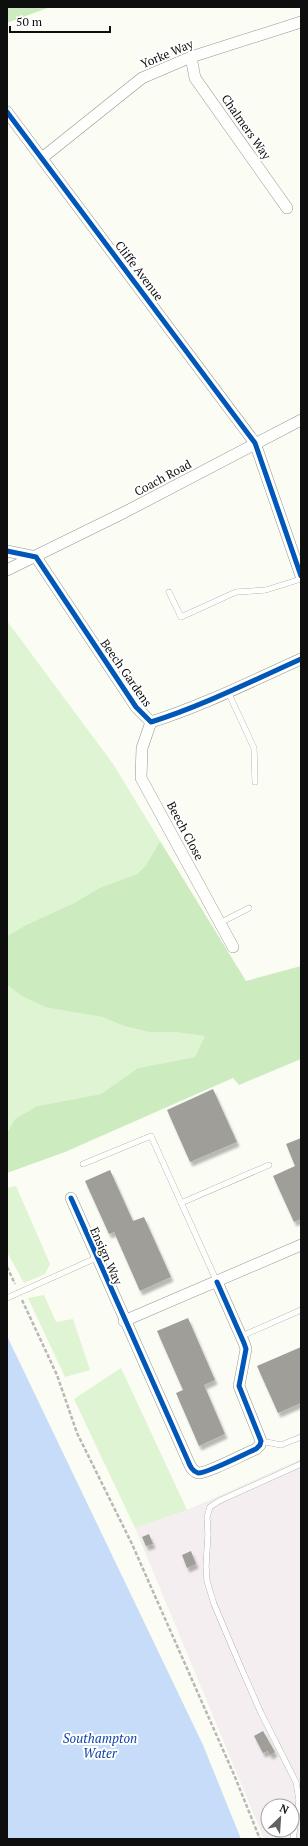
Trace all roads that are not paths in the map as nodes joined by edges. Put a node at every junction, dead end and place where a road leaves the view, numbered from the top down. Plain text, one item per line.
1 (301, 22) edge
2 (191, 57) junction
3 (9, 120) edge
4 (42, 158) junction
5 (287, 208) dead end
6 (301, 420) edge
7 (255, 443) junction
8 (7, 551) edge
9 (36, 557) junction
10 (7, 570) edge
11 (300, 574) edge
12 (168, 592) dead end
13 (301, 659) edge
14 (228, 692) junction
15 (151, 722) junction
16 (256, 782) dead end
17 (249, 908) dead end
18 (220, 923) junction
19 (233, 947) dead end
20 (83, 1164) dead end
21 (269, 1165) dead end
22 (70, 1198) dead end
23 (181, 1203) junction
24 (301, 1245) edge
25 (96, 1258) junction
26 (217, 1282) junction
27 (7, 1298) edge
28 (301, 1310) edge
29 (124, 1321) junction
30 (242, 1336) junction
31 (301, 1437) edge
32 (261, 1441) junction
33 (301, 1464) edge
34 (299, 1798) edge

1 - 2 street, Yorke Way
2 - 4 street, Yorke Way
2 - 5 street, Chalmers Way
3 - 4 street, Cliffe Avenue
4 - 7 street, Cliffe Avenue
6 - 7 street, Coach Road
7 - 9 street, Coach Road
7 - 11 street
8 - 9 street
9 - 10 street, Coach Road
9 - 15 street, Beech Gardens
11 - 12 lane
13 - 14 street, Beech Gardens
14 - 15 street, Beech Gardens
14 - 16 lane
15 - 18 street, Beech Close
17 - 18 lane
18 - 19 street, Beech Close
20 - 23 lane
21 - 23 lane
22 - 25 street, Ensign Way
23 - 26 lane
24 - 26 street
25 - 27 lane
25 - 29 street, Ensign Way
26 - 29 street
26 - 30 street
28 - 30 lane
29 - 32 street, Ensign Way
30 - 32 street
31 - 32 lane
33 - 34 lane

